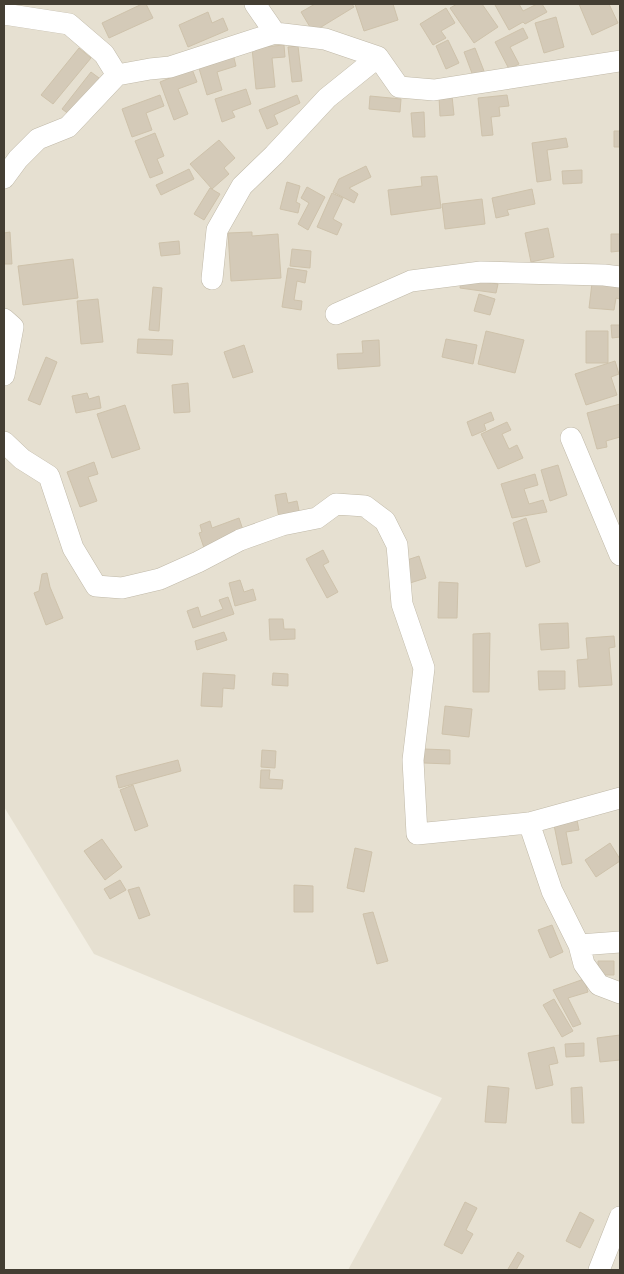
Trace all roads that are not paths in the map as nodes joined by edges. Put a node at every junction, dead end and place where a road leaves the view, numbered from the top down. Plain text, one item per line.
1 (255, 4) edge
2 (4, 14) edge
3 (275, 33) junction
4 (378, 57) junction
5 (620, 62) edge
6 (118, 75) junction
7 (4, 178) edge
8 (620, 277) edge
9 (212, 279) dead end
10 (336, 314) dead end
11 (4, 319) edge
12 (4, 375) edge
13 (571, 438) dead end
14 (4, 442) edge
15 (620, 555) edge
16 (620, 798) edge
17 (529, 822) junction
18 (620, 942) edge
19 (579, 945) junction
20 (620, 993) edge
21 (620, 1217) edge
22 (599, 1270) edge

1 - 3 street
2 - 6 street
3 - 4 street
3 - 6 street
4 - 5 street
4 - 9 street
6 - 7 street
8 - 10 street
11 - 12 street
13 - 15 street
14 - 17 street
16 - 17 street
17 - 19 street
18 - 19 street
19 - 20 street
21 - 22 street

